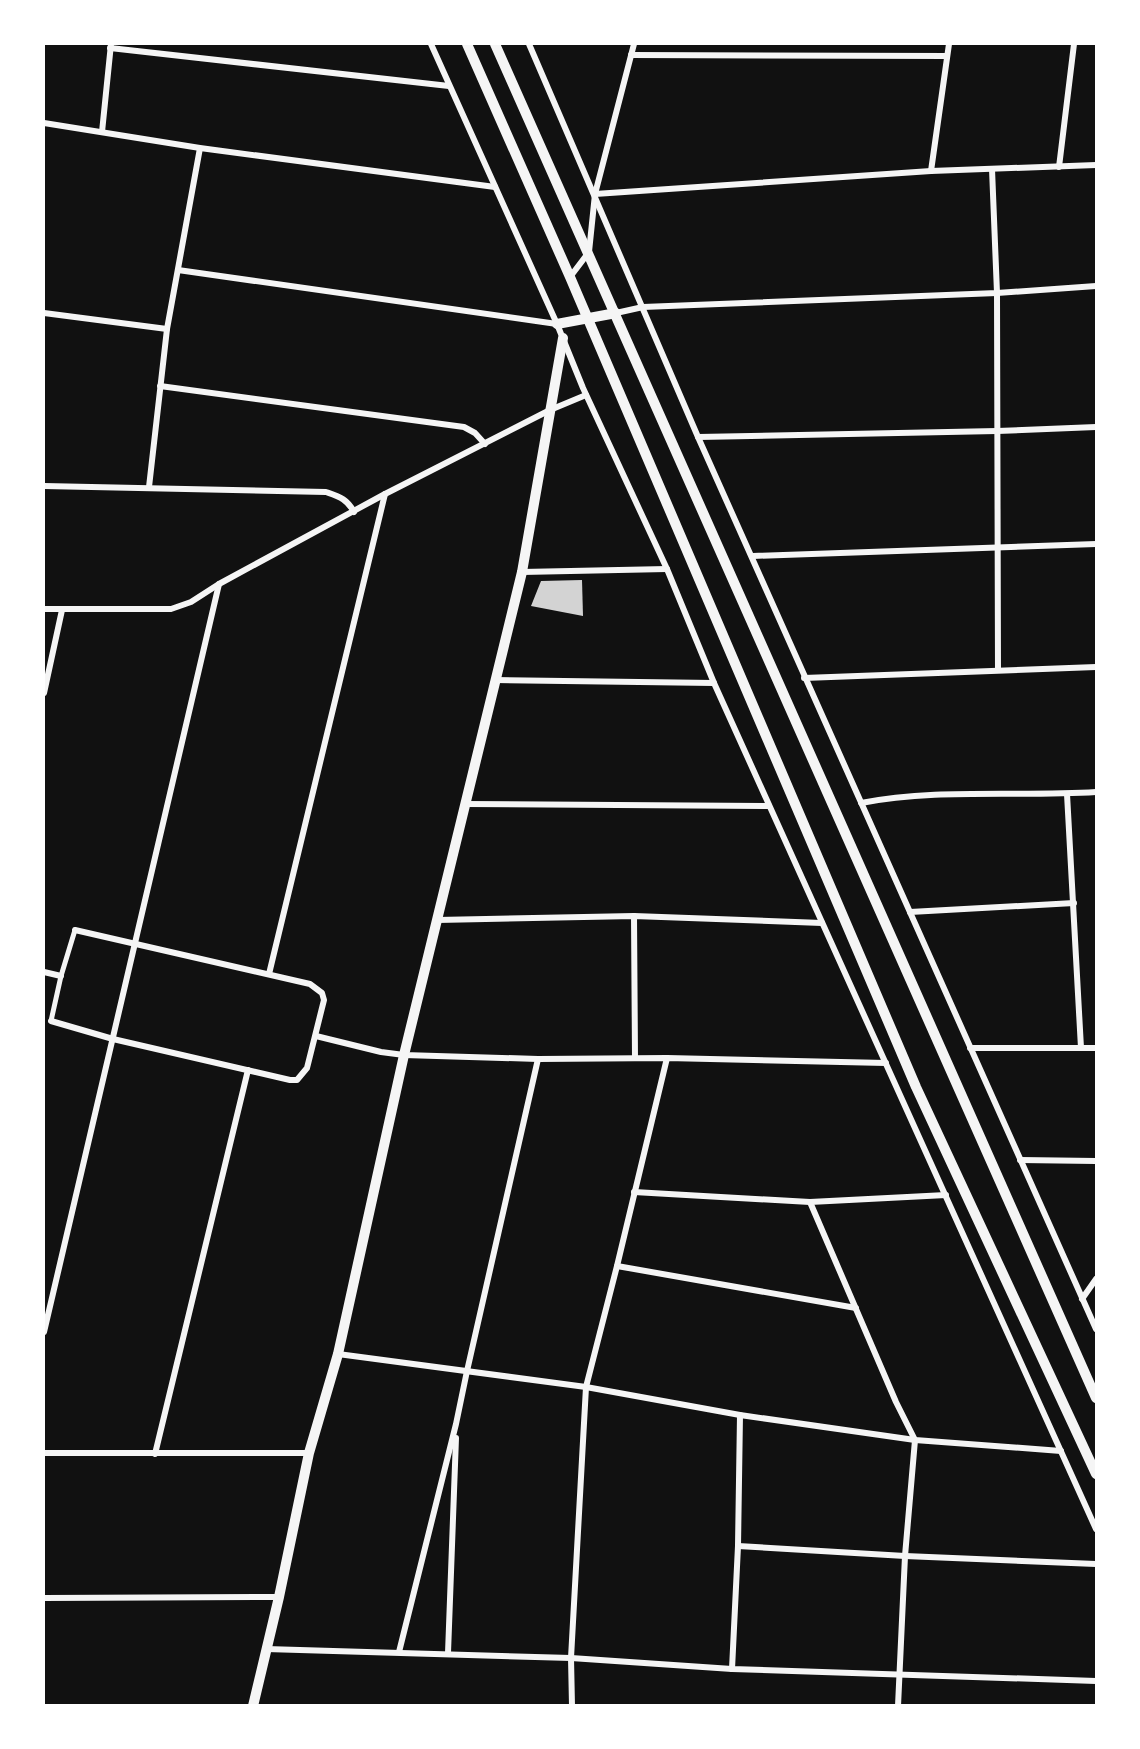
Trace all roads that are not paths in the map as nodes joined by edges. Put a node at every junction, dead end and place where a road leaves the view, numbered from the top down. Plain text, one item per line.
1 (431, 44) edge
2 (467, 44) edge
3 (495, 44) edge
4 (528, 44) edge
5 (634, 44) edge
6 (949, 44) edge
7 (1074, 44) edge
8 (110, 46) edge
9 (631, 55) junction
10 (947, 56) junction
11 (449, 86) junction
12 (44, 123) edge
13 (44, 132) edge
14 (102, 132) junction
15 (200, 148) junction
16 (1096, 165) edge
17 (1059, 167) junction
18 (992, 169) junction
19 (931, 171) junction
20 (495, 187) junction
21 (595, 194) junction
22 (589, 252) junction
23 (178, 270) junction
24 (570, 277) junction
25 (1096, 286) edge
26 (997, 293) junction
27 (643, 307) junction
28 (44, 313) edge
29 (616, 313) junction
30 (588, 318) junction
31 (557, 324) junction
32 (167, 328) junction
33 (563, 338) junction
34 (160, 386) junction
35 (586, 395) junction
36 (550, 410) junction
37 (1096, 427) edge
38 (997, 431) junction
39 (698, 437) junction
40 (485, 444) junction
41 (44, 486) edge
42 (149, 487) junction
43 (385, 495) junction
44 (354, 512) junction
45 (1096, 544) edge
46 (998, 549) junction
47 (753, 556) junction
48 (667, 569) junction
49 (522, 572) junction
50 (219, 584) junction
51 (44, 609) edge
52 (62, 610) junction
53 (1096, 667) edge
54 (998, 670) junction
55 (804, 678) junction
56 (495, 680) junction
57 (714, 683) junction
58 (44, 693) edge
59 (1096, 792) edge
60 (1067, 794) junction
61 (861, 803) junction
62 (464, 804) junction
63 (770, 806) junction
64 (1074, 903) junction
65 (910, 912) junction
66 (634, 916) junction
67 (436, 920) junction
68 (822, 923) junction
69 (75, 930) joint
70 (134, 943) junction
71 (44, 972) edge
72 (269, 974) junction
73 (61, 976) junction
74 (51, 1021) joint
75 (316, 1036) junction
76 (113, 1039) junction
77 (970, 1048) junction
78 (1081, 1048) junction
79 (1096, 1048) edge
80 (404, 1055) junction
81 (635, 1058) junction
82 (667, 1058) junction
83 (538, 1059) junction
84 (886, 1063) junction
85 (248, 1070) junction
86 (1020, 1160) junction
87 (1096, 1161) edge
88 (634, 1191) junction
89 (946, 1195) junction
90 (810, 1202) junction
91 (617, 1266) junction
92 (1096, 1279) edge
93 (1082, 1299) junction
94 (856, 1308) junction
95 (1096, 1325) edge
96 (44, 1332) edge
97 (338, 1354) junction
98 (467, 1371) junction
99 (586, 1387) junction
100 (1096, 1398) edge
101 (740, 1415) junction
102 (456, 1424) junction
103 (915, 1440) junction
104 (1061, 1450) junction
105 (44, 1453) edge
106 (309, 1453) junction
107 (155, 1454) junction
108 (1096, 1474) edge
109 (1096, 1529) edge
110 (738, 1546) junction
111 (905, 1556) junction
112 (1096, 1564) edge
113 (279, 1597) junction
114 (44, 1598) edge
115 (266, 1649) junction
116 (399, 1652) junction
117 (448, 1653) junction
118 (571, 1658) junction
119 (732, 1669) junction
120 (900, 1676) junction
121 (1096, 1681) edge
122 (253, 1706) edge
123 (572, 1706) edge
124 (898, 1706) edge

1 - 11 street
2 - 24 street
3 - 22 street
4 - 21 street
5 - 9 street
6 - 10 street
7 - 17 street
8 - 11 street
8 - 14 street
9 - 10 street
9 - 21 street
10 - 19 street
11 - 20 street
12 - 13 street
12 - 14 street
14 - 15 street
15 - 20 street
15 - 23 street
16 - 17 street
17 - 18 street
18 - 19 street
18 - 26 street
19 - 21 street
20 - 31 street
21 - 22 street
21 - 27 street
22 - 24 street
22 - 29 street
23 - 31 street
23 - 32 street
24 - 30 street
25 - 26 street
26 - 27 street
26 - 38 street
27 - 29 street
27 - 39 street
28 - 32 street
29 - 30 street
29 - 100 street
30 - 31 street
30 - 108 street
31 - 33 street
32 - 34 street
33 - 35 street
33 - 36 street
34 - 40 street
34 - 42 street
35 - 36 street
35 - 48 street
36 - 40 street
36 - 49 street
37 - 38 street
38 - 39 street
38 - 46 street
39 - 47 street
40 - 43 street
41 - 42 street
42 - 44 street
43 - 44 street
43 - 72 street
44 - 50 street
45 - 46 street
46 - 47 street
46 - 54 street
47 - 55 street
48 - 49 street
48 - 57 street
49 - 56 street
50 - 52 street
50 - 70 street
51 - 52 street
52 - 58 street
53 - 54 street
54 - 55 street
55 - 61 street
56 - 57 street
56 - 62 street
57 - 63 street
59 - 60 street
60 - 61 street
60 - 64 street
61 - 65 street
62 - 63 street
62 - 67 street
63 - 68 street
64 - 65 street
64 - 78 street
65 - 77 street
66 - 67 street
66 - 68 street
66 - 81 street
67 - 80 street
68 - 84 street
69 - 70 street
69 - 73 street
70 - 72 street
70 - 76 street
71 - 73 street
72 - 75 street
73 - 74 street
74 - 76 street
75 - 80 street
75 - 85 street
76 - 85 street
76 - 96 street
77 - 78 street
77 - 86 street
78 - 79 street
80 - 83 street
80 - 97 street
81 - 82 street
81 - 83 street
82 - 84 street
82 - 88 street
83 - 98 street
84 - 89 street
85 - 107 street
86 - 87 street
86 - 93 street
88 - 90 street
88 - 91 street
89 - 90 street
89 - 104 street
90 - 94 street
91 - 94 street
91 - 99 street
92 - 93 street
93 - 95 street
94 - 103 street
97 - 98 street
97 - 106 street
98 - 99 street
98 - 102 street
99 - 101 street
99 - 118 street
101 - 103 street
101 - 110 street
102 - 116 street
102 - 117 street
103 - 104 street
103 - 111 street
104 - 109 street
105 - 107 street
106 - 107 street
106 - 113 street
110 - 111 street
110 - 119 street
111 - 112 street
111 - 120 street
113 - 114 street
113 - 115 street
115 - 116 street
115 - 122 street
116 - 117 street
117 - 118 street
118 - 119 street
118 - 123 street
119 - 120 street
120 - 121 street
120 - 124 street

